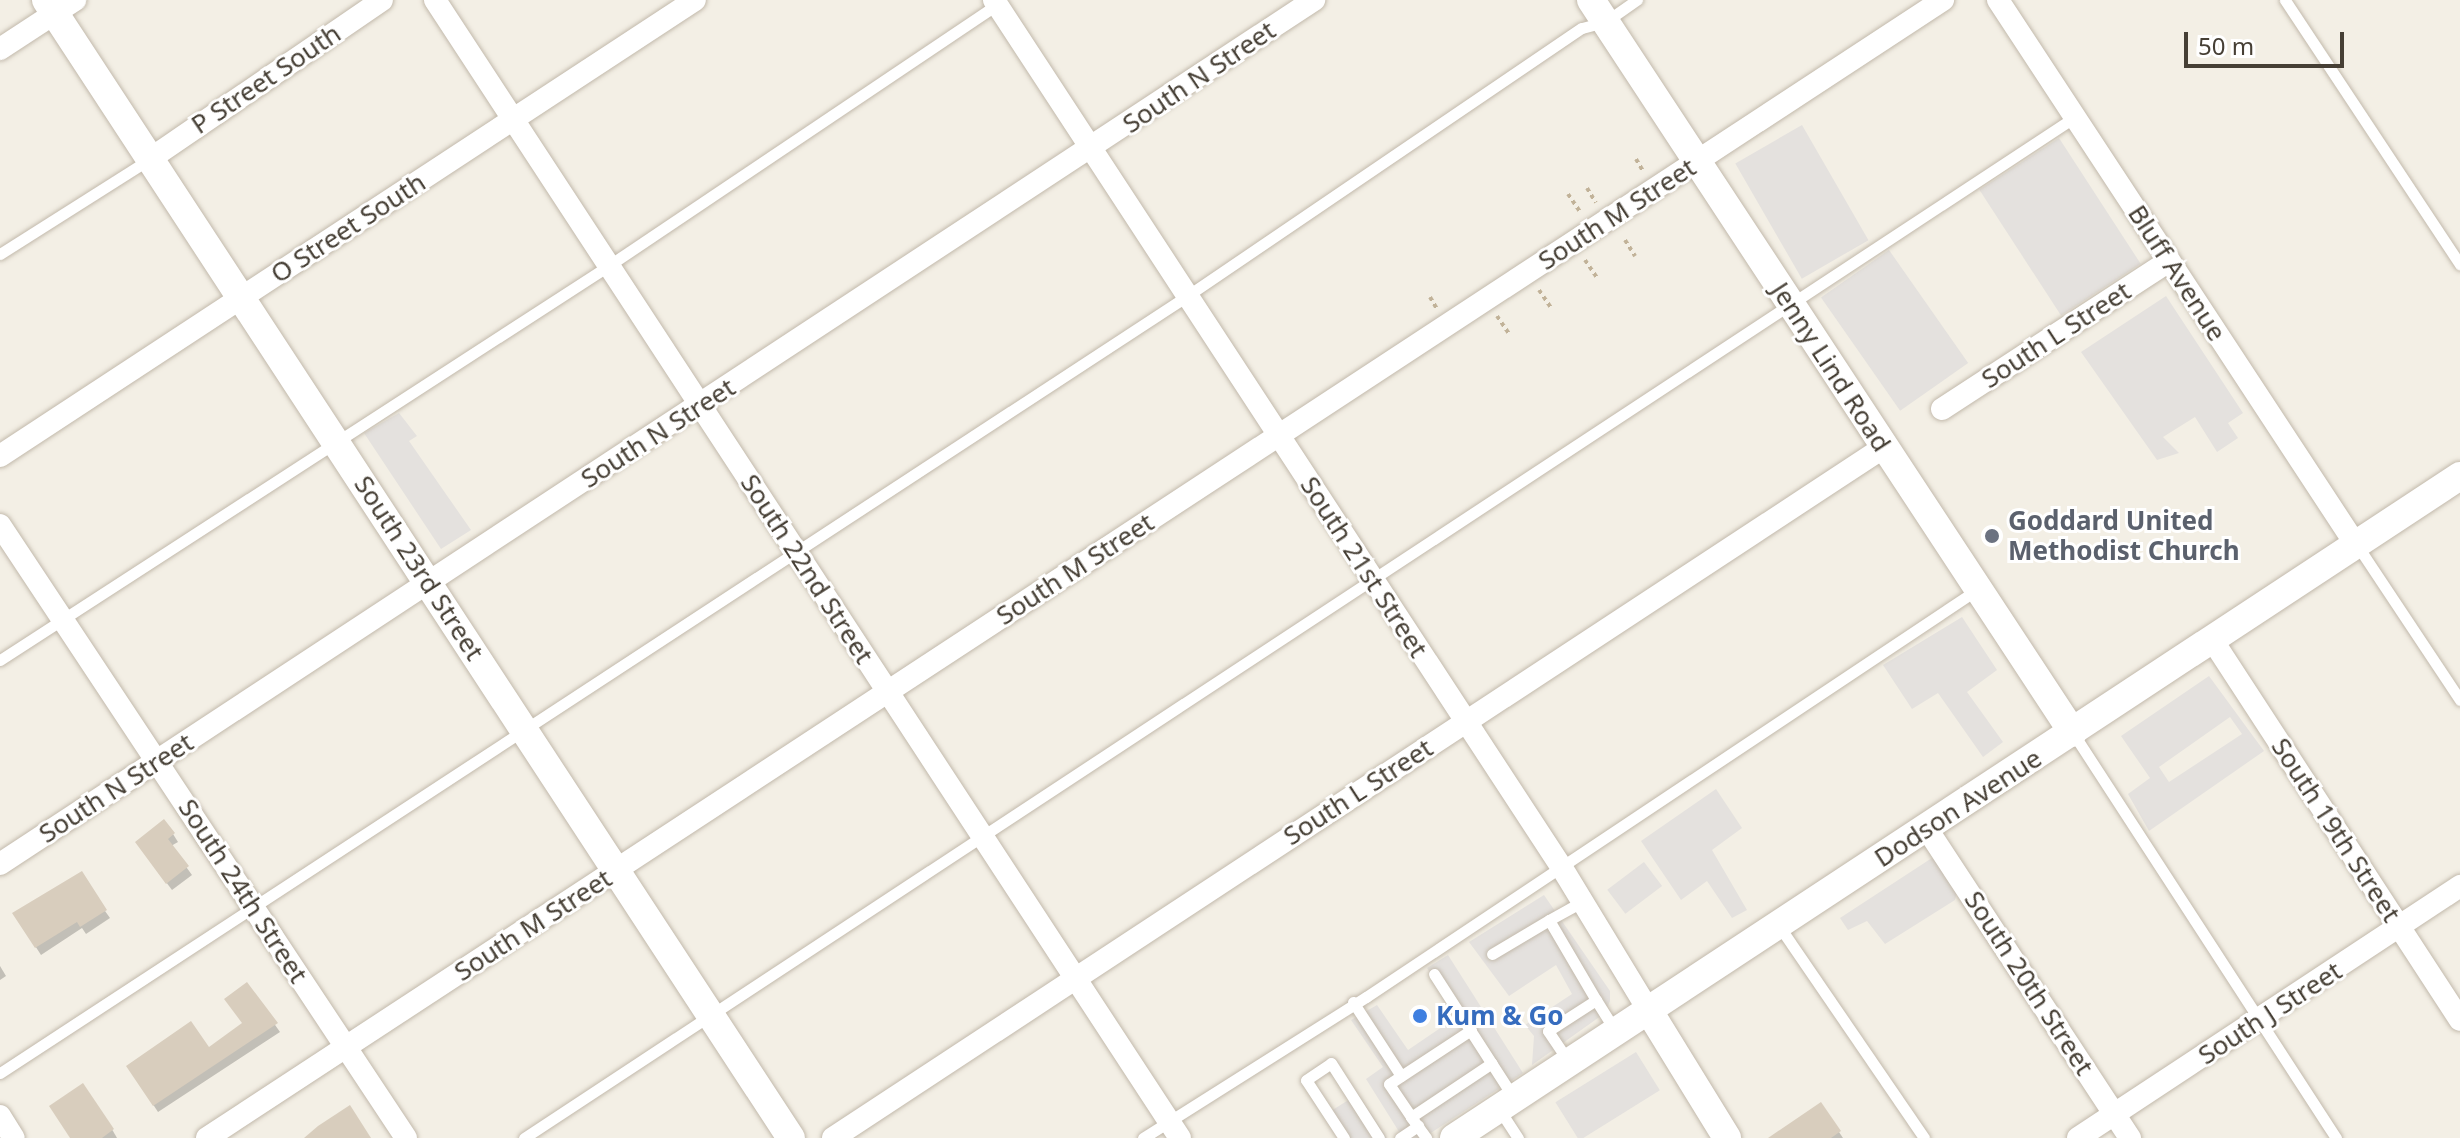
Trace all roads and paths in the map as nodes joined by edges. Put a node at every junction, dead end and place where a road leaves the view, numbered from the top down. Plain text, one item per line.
1 (382, 0) edge
2 (435, 0) edge
3 (695, 0) edge
4 (1314, 0) edge
5 (1637, 0) edge
6 (1943, 0) edge
7 (1998, 0) edge
8 (2285, 0) edge
9 (999, 2) edge
10 (59, 5) edge
11 (1598, 11) edge
12 (0, 49) edge
13 (2075, 117) junction
14 (513, 120) junction
15 (1091, 149) junction
16 (150, 159) junction
17 (1696, 162) junction
18 (1625, 240) dead end
19 (0, 254) edge
20 (1635, 256) dead end
21 (2169, 261) junction
22 (2460, 264) edge
23 (608, 266) junction
24 (1187, 296) junction
25 (241, 297) junction
26 (1791, 305) junction
27 (700, 405) junction
28 (1942, 409) dead end
29 (1277, 436) junction
30 (336, 441) junction
31 (1884, 447) junction
32 (0, 456) edge
33 (2460, 476) edge
34 (0, 525) edge
35 (2356, 545) junction
36 (795, 550) junction
37 (1373, 579) junction
38 (429, 583) junction
39 (1978, 589) junction
40 (63, 619) junction
41 (2213, 641) junction
42 (0, 660) edge
43 (887, 692) junction
44 (2460, 700) edge
45 (1466, 721) junction
46 (523, 727) junction
47 (2073, 733) junction
48 (157, 761) junction
49 (1927, 829) junction
50 (983, 838) junction
51 (0, 864) edge
52 (1562, 868) junction
53 (616, 871) junction
54 (2460, 886) edge
55 (1582, 902) junction
56 (252, 906) junction
57 (1549, 920) junction
58 (1779, 926) junction
59 (2399, 927) junction
60 (1492, 954) dead end
61 (1434, 974) dead end
62 (1075, 978) junction
63 (1596, 1000) junction
64 (1353, 1002) junction
65 (1649, 1011) junction
66 (711, 1015) junction
67 (2261, 1019) junction
68 (2460, 1020) edge
69 (1471, 1030) junction
70 (1616, 1032) junction
71 (346, 1048) junction
72 (1492, 1063) junction
73 (1569, 1063) junction
74 (0, 1073) edge
75 (1401, 1076) junction
76 (1507, 1104) junction
77 (2115, 1114) junction
78 (0, 1116) edge
79 (1414, 1121) junction
80 (1174, 1130) edge
81 (14, 1138) edge
82 (207, 1138) edge
83 (406, 1138) edge
84 (524, 1138) edge
85 (791, 1138) edge
86 (833, 1138) edge
87 (1143, 1138) edge
88 (1344, 1138) edge
89 (1379, 1138) edge
90 (1400, 1138) edge
91 (1426, 1138) edge
92 (1454, 1138) edge
93 (1518, 1138) edge
94 (1727, 1138) edge
95 (1924, 1138) edge
96 (2078, 1138) edge
97 (2130, 1138) edge
98 (2336, 1138) edge

1 - 16 street, P Street South
2 - 14 street, South 22nd Street
3 - 14 street, O Street South
4 - 15 street, South N Street
5 - 11 lane
6 - 17 street, South M Street
7 - 13 street, Bluff Avenue
8 - 22 lane
9 - 15 street, South 21st Street
9 - 23 lane
10 - 12 street
10 - 16 street, South 23rd Street
11 - 17 street, Jenny Lind Road
11 - 24 lane
13 - 21 street, Bluff Avenue
13 - 26 lane
14 - 23 street, South 22nd Street
14 - 25 street, O Street South
15 - 24 street, South 21st Street
15 - 27 street, South N Street
16 - 19 lane
16 - 25 street, South 23rd Street
17 - 26 street, Jenny Lind Road
17 - 29 street, South M Street
18 - 20 path
21 - 28 street, South L Street
21 - 35 street, Bluff Avenue
23 - 27 street, South 22nd Street
23 - 30 lane
24 - 29 street, South 21st Street
24 - 36 lane
25 - 30 street, South 23rd Street
25 - 32 street, O Street South
26 - 31 street, Jenny Lind Road
26 - 37 lane
27 - 36 street, South 22nd Street
27 - 38 street, South N Street
29 - 37 street, South 21st Street
29 - 43 street, South M Street
30 - 38 street, South 23rd Street
30 - 40 lane
31 - 39 street, Jenny Lind Road
31 - 45 street, South L Street
33 - 35 street, Dodson Avenue
34 - 40 street, South 24th Street
35 - 41 street, Dodson Avenue
35 - 44 lane
36 - 43 street, South 22nd Street
36 - 46 lane
37 - 45 street, South 21st Street
37 - 50 lane
38 - 46 street, South 23rd Street
38 - 48 street, South N Street
39 - 47 street, Jenny Lind Road
39 - 52 lane
40 - 42 lane
40 - 48 street, South 24th Street
41 - 47 street, Dodson Avenue
41 - 59 street, South 19th Street
43 - 50 street, South 22nd Street
43 - 53 street, South M Street
45 - 52 street, South 21st Street
45 - 62 street, South L Street
46 - 53 street, South 23rd Street
46 - 56 lane
47 - 49 street, Dodson Avenue
47 - 67 lane
48 - 51 street, South N Street
48 - 56 street, South 24th Street
49 - 58 street, Dodson Avenue
49 - 77 street, South 20th Street
50 - 62 street, South 22nd Street
50 - 66 lane
52 - 55 street, South 21st Street
52 - 64 lane
53 - 66 street, South 23rd Street
53 - 71 street, South M Street
54 - 59 street, South J Street
55 - 57 lane
55 - 65 street, South 21st Street
56 - 71 street, South 24th Street
56 - 74 lane
57 - 60 lane
57 - 63 lane
58 - 65 street, Dodson Avenue
58 - 95 lane
59 - 67 street, South J Street
59 - 68 street, South 19th Street
61 - 69 lane
62 - 80 street, South 22nd Street
62 - 86 street, South L Street
63 - 70 lane
63 - 73 lane
64 - 75 lane
64 - 80 lane
65 - 70 street, Dodson Avenue
65 - 94 street, South 21st Street
66 - 84 lane
66 - 85 street, South 23rd Street
67 - 77 street, South J Street
67 - 98 lane
69 - 72 lane
69 - 75 lane
70 - 73 street, Dodson Avenue
71 - 82 street, South M Street
71 - 83 street, South 24th Street
72 - 76 lane
72 - 79 lane
73 - 76 street, Dodson Avenue
75 - 79 lane
76 - 92 street, Dodson Avenue
76 - 93 lane
77 - 96 street, South J Street
77 - 97 street, South 20th Street
78 - 81 street
79 - 90 lane
79 - 91 lane
80 - 87 lane
88 - 89 lane

